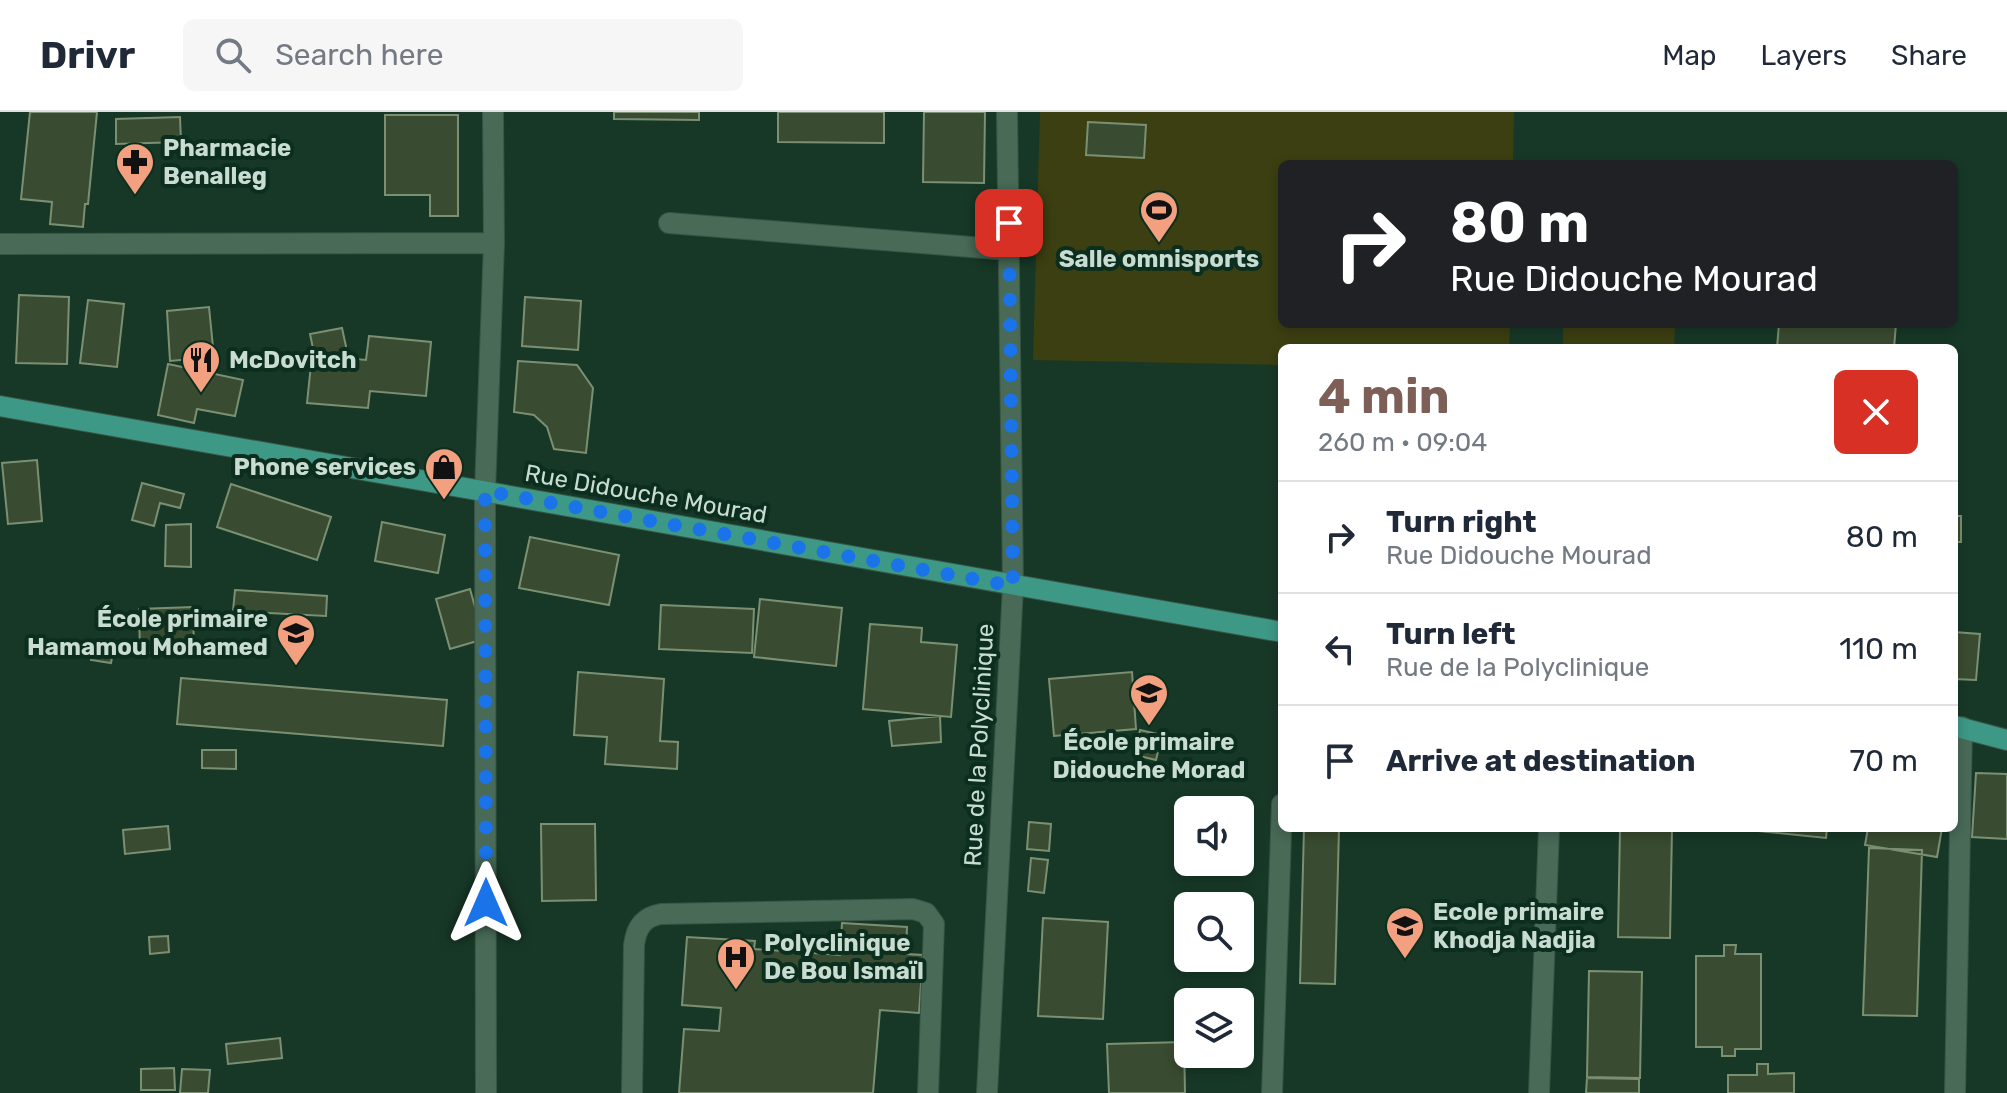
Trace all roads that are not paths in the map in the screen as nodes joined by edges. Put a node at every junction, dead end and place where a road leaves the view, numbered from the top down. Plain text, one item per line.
1 (493, 112) edge
2 (1007, 112) edge
3 (669, 223) dead end
4 (494, 243) junction
5 (0, 244) edge
6 (1009, 250) junction
7 (0, 406) edge
8 (485, 491) junction
9 (1013, 586) junction
10 (1278, 631) edge
11 (1958, 727) edge
12 (2007, 740) edge
13 (1281, 832) edge
14 (1549, 832) edge
15 (1957, 832) edge
16 (486, 1093) edge
17 (632, 1093) edge
18 (928, 1093) edge
19 (987, 1093) edge
20 (1272, 1093) edge
21 (1539, 1093) edge
22 (1955, 1093) edge

1 - 4 street
2 - 6 street, Rue de la Polyclinique
3 - 6 street
4 - 5 street
4 - 8 street
6 - 9 street, Rue de la Polyclinique
7 - 8 main road, Rue Didouche Mourad
8 - 9 main road, Rue Didouche Mourad
8 - 16 street
9 - 10 main road, Rue Didouche Mourad
9 - 19 street, Rue de la Polyclinique
11 - 12 main road
13 - 20 street
14 - 21 street
15 - 22 street
17 - 18 street

